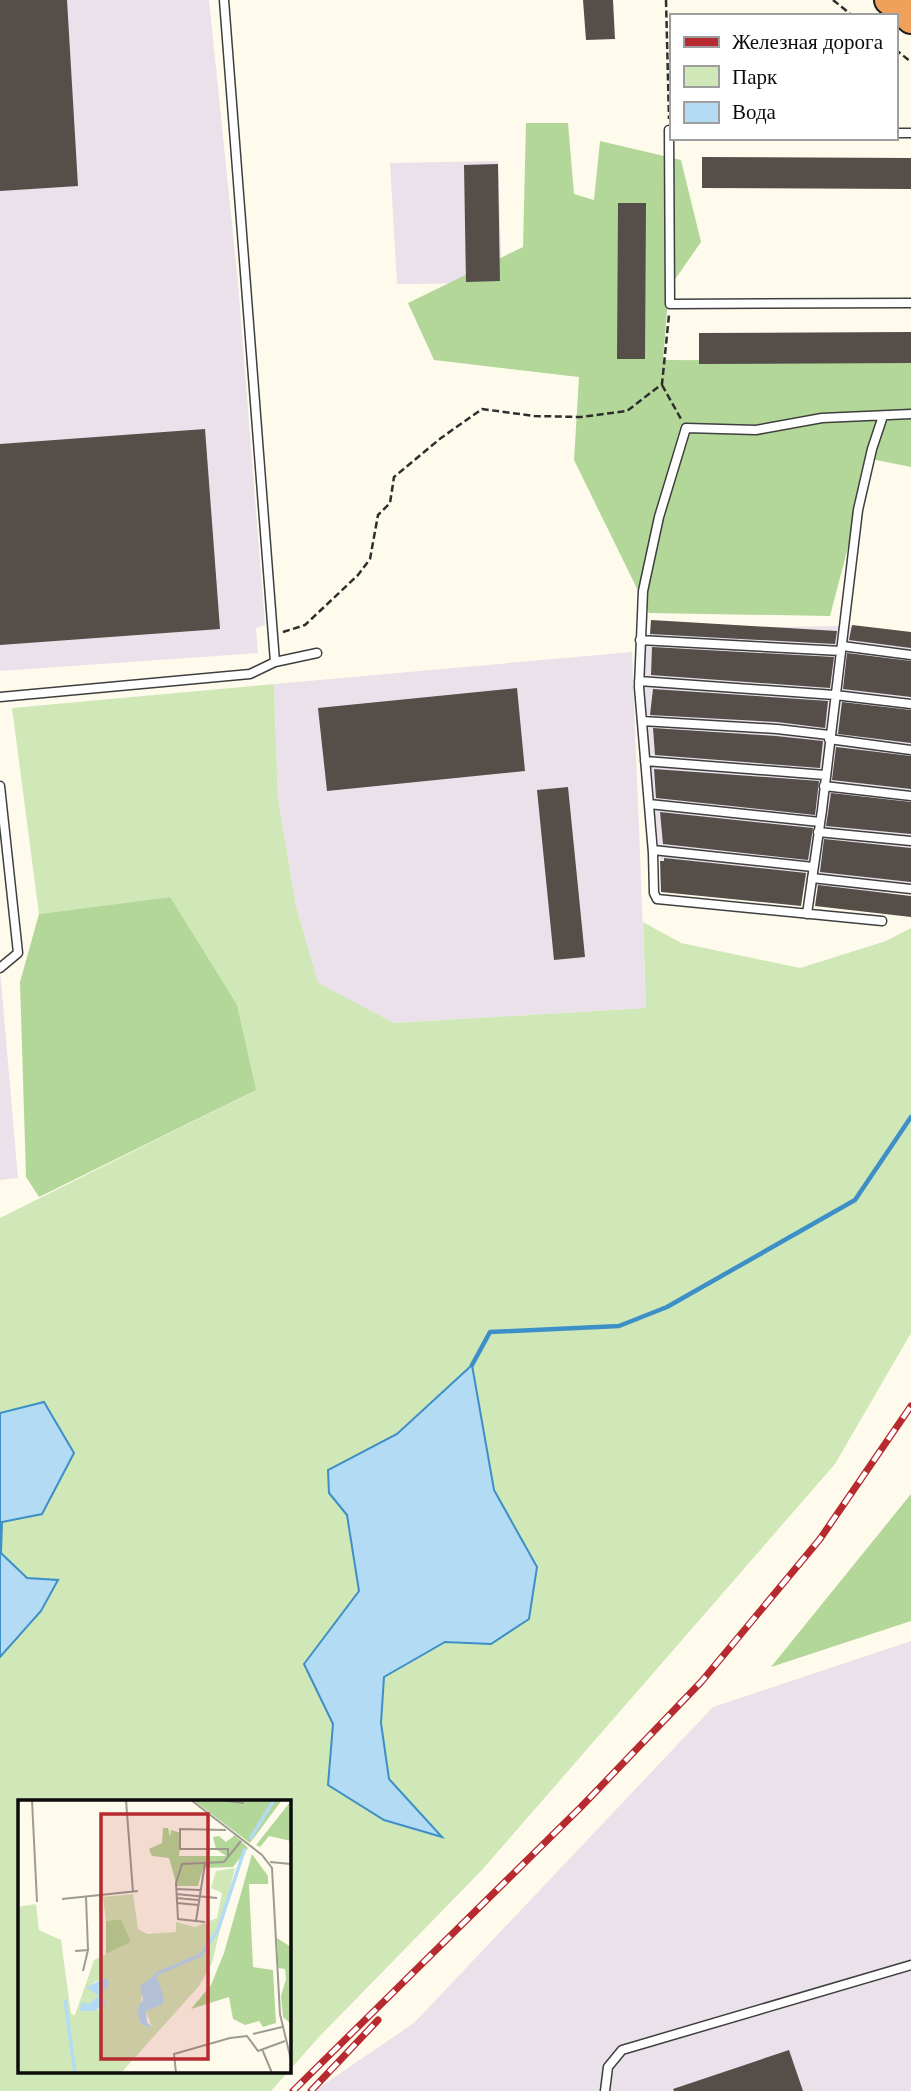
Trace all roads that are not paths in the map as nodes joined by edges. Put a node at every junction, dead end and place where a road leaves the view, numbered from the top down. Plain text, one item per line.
1 (224, 0) edge
2 (888, 0) edge
3 (911, 19) edge
4 (670, 130) edge
5 (911, 303) edge
6 (911, 415) edge
7 (883, 416) junction
8 (640, 640) junction
9 (841, 649) junction
10 (317, 653) dead end
11 (911, 655) edge
12 (275, 662) junction
13 (639, 681) junction
14 (835, 695) junction
15 (0, 697) edge
16 (911, 704) edge
17 (642, 721) junction
18 (829, 737) junction
19 (911, 750) edge
20 (645, 761) junction
21 (825, 775) junction
22 (0, 786) edge
23 (824, 786) junction
24 (911, 796) edge
25 (649, 804) junction
26 (820, 822) junction
27 (818, 832) junction
28 (911, 841) edge
29 (653, 850) junction
30 (813, 867) junction
31 (812, 878) junction
32 (911, 888) edge
33 (807, 914) junction
34 (882, 921) dead end
35 (1, 968) edge
36 (911, 1965) edge
37 (605, 2091) edge

1 - 12 lane
2 - 3 highway
4 - 5 lane
6 - 7 lane
7 - 8 lane
7 - 9 lane
8 - 9 lane
8 - 13 lane
9 - 11 lane
9 - 14 lane
10 - 12 lane
12 - 15 lane
13 - 14 lane
13 - 17 lane
14 - 16 lane
14 - 18 lane
17 - 18 lane
17 - 20 lane
18 - 19 lane
18 - 21 lane
20 - 21 lane
20 - 25 lane
21 - 23 lane
22 - 35 lane
23 - 24 lane
23 - 26 lane
25 - 26 lane
25 - 29 lane
26 - 27 lane
27 - 28 lane
27 - 30 lane
29 - 30 lane
29 - 33 lane
30 - 31 lane
31 - 32 lane
31 - 33 lane
33 - 34 lane
36 - 37 lane

